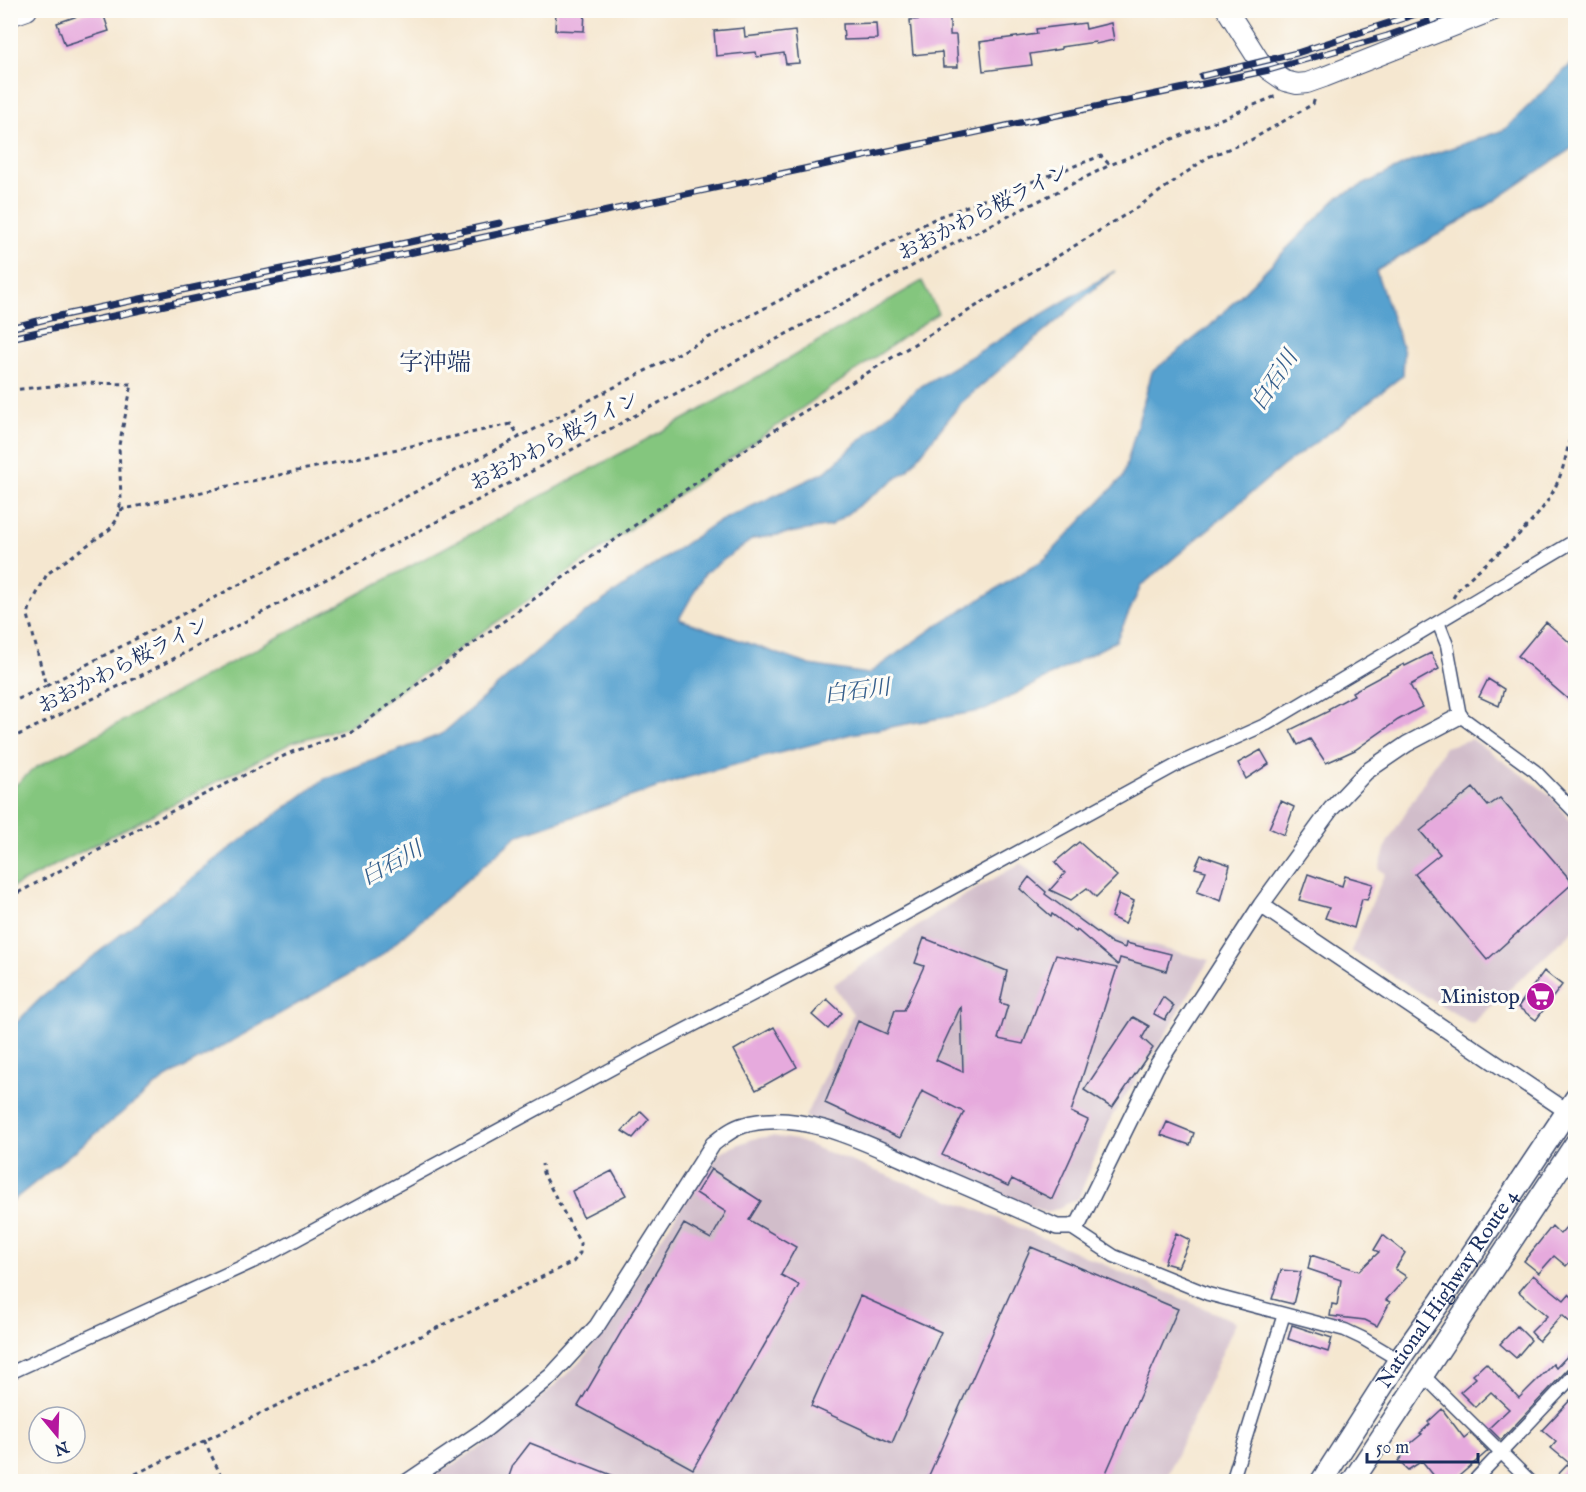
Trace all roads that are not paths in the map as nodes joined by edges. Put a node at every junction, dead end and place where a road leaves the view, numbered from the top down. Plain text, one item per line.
1 (27, 10) edge
2 (1227, 10) edge
3 (1494, 10) edge
4 (10, 16) edge
5 (1575, 540) edge
6 (1438, 622) junction
7 (1460, 716) junction
8 (1575, 813) edge
9 (1261, 905) junction
10 (1572, 1108) edge
11 (1575, 1143) edge
12 (1070, 1227) junction
13 (1284, 1314) junction
14 (1399, 1360) junction
15 (10, 1373) edge
16 (1575, 1373) edge
17 (1422, 1374) junction
18 (1502, 1452) junction
19 (407, 1482) edge
20 (1232, 1482) edge
21 (1321, 1482) edge
22 (1352, 1482) edge
23 (1473, 1482) edge
24 (1531, 1482) edge

1 - 4 main road
2 - 3 main road
5 - 6 street
6 - 7 street
6 - 15 street
7 - 8 street
7 - 9 street
9 - 10 street
9 - 12 street
10 - 14 highway, National Highway Route 4
11 - 17 highway, National Highway Route 4
12 - 13 street
12 - 19 street
13 - 14 street
13 - 20 street
14 - 21 highway, National Highway Route 4
16 - 18 street
17 - 18 street
17 - 22 highway, National Highway Route 4
18 - 23 street
18 - 24 street

